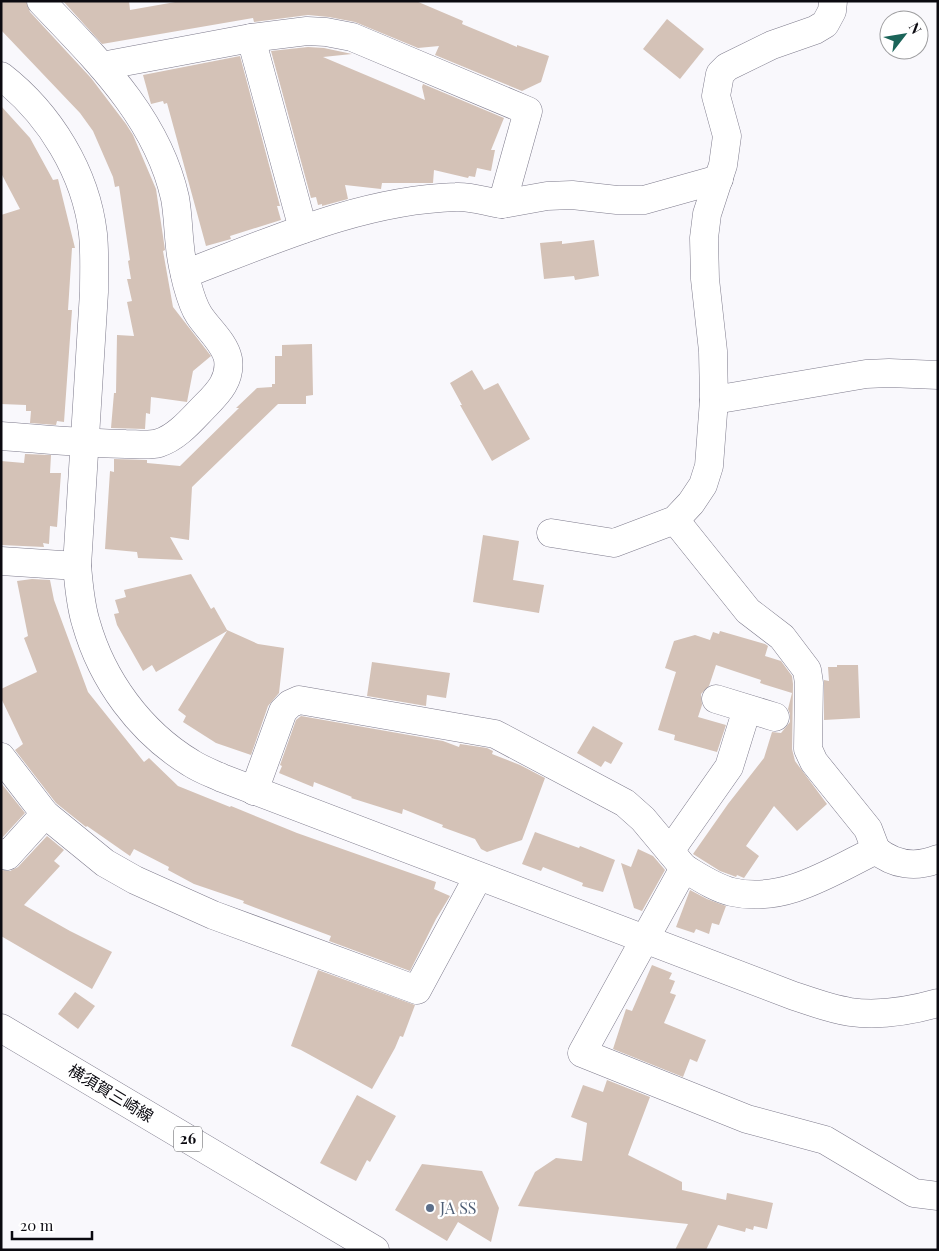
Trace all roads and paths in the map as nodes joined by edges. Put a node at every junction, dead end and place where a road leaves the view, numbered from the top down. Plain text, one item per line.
1 (41, 1) edge
2 (833, 1) edge
3 (251, 38) junction
4 (102, 66) junction
5 (1, 76) edge
6 (719, 179) junction
7 (502, 204) junction
8 (303, 229) junction
9 (185, 274) junction
10 (938, 375) edge
11 (714, 400) junction
12 (1, 436) edge
13 (84, 443) junction
14 (675, 520) junction
15 (551, 533) dead end
16 (1, 561) edge
17 (77, 566) junction
18 (716, 699) dead end
19 (747, 709) junction
20 (775, 718) dead end
21 (1, 757) edge
22 (254, 791) junction
23 (45, 814) junction
24 (876, 850) junction
25 (1, 853) edge
26 (677, 859) junction
27 (938, 859) edge
28 (478, 877) junction
29 (644, 940) junction
30 (937, 1004) edge
31 (1, 1028) edge
32 (938, 1196) edge
33 (375, 1250) edge

1 - 4 street
2 - 6 street
3 - 4 street
3 - 7 street
3 - 8 street
4 - 9 street
5 - 13 street
6 - 7 street
6 - 11 street
7 - 8 street
8 - 9 street
9 - 13 street
10 - 11 street
11 - 14 street
12 - 13 street
13 - 17 street
14 - 15 street
14 - 24 street
16 - 17 street
17 - 22 street
18 - 19 street
19 - 20 street
19 - 26 street
21 - 23 street
22 - 26 street
22 - 28 street
23 - 25 street
23 - 28 street
24 - 26 street
24 - 27 street
26 - 29 street
28 - 29 street
29 - 30 street
29 - 32 street
31 - 33 street, 横須賀三崎線 / 26

